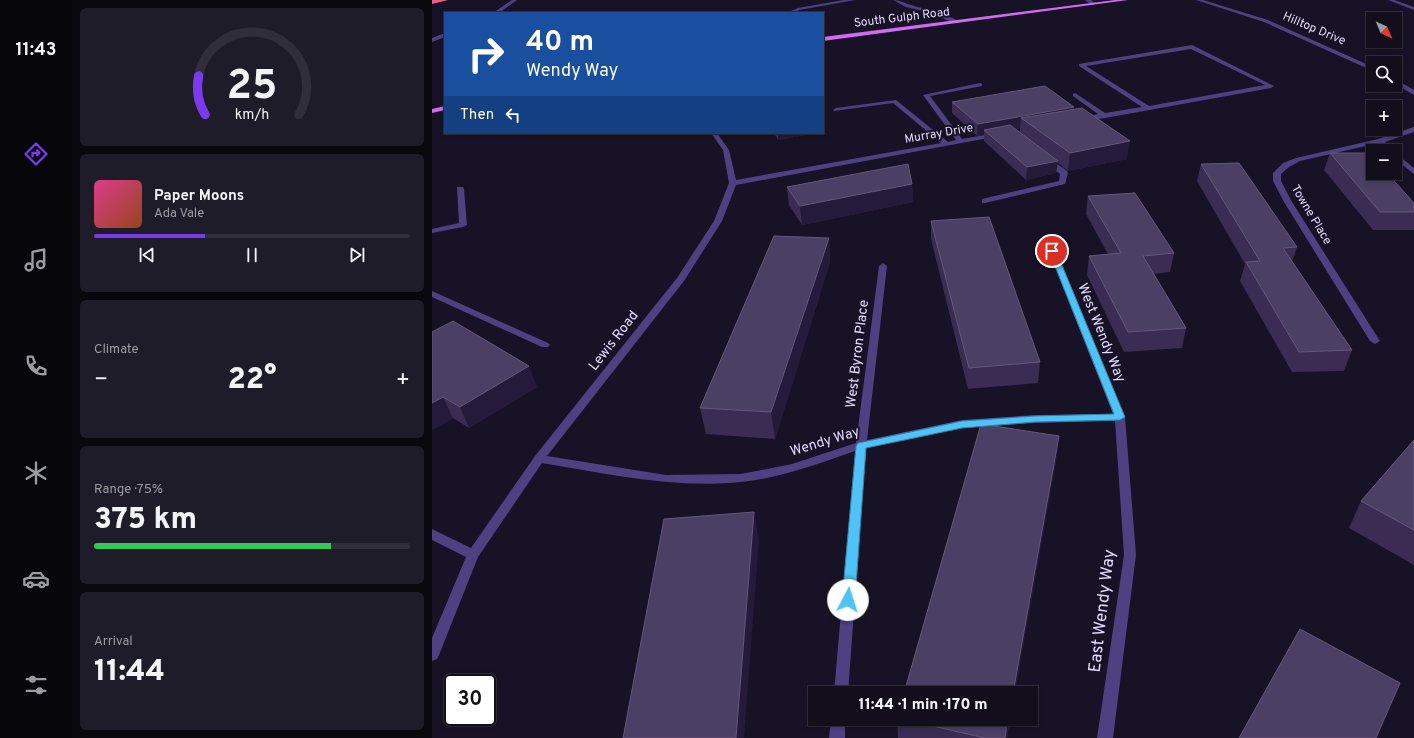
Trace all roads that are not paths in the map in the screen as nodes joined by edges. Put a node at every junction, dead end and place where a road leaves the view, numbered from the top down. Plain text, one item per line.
1 (445, 0) edge
2 (515, 0) edge
3 (818, 0) edge
4 (853, 0) edge
5 (895, 0) edge
6 (1087, 0) edge
7 (1126, 0) edge
8 (1198, 0) edge
9 (1390, 0) edge
10 (432, 2) edge
11 (1094, 4) junction
12 (823, 5) junction
13 (1414, 10) edge
14 (497, 12) edge
15 (791, 12) edge
16 (956, 22) junction
17 (444, 35) edge
18 (432, 40) edge
19 (824, 40) edge
20 (1366, 66) edge
21 (1402, 85) edge
22 (980, 86) dead end
23 (1414, 93) edge
24 (1075, 95) dead end
25 (444, 108) edge
26 (1148, 108) junction
27 (836, 110) dead end
28 (432, 111) edge
29 (1105, 116) junction
30 (1074, 121) edge
31 (1414, 129) edge
32 (715, 134) edge
33 (1004, 134) edge
34 (1380, 141) junction
35 (961, 142) junction
36 (946, 144) junction
37 (1383, 144) edge
38 (1040, 155) edge
39 (1402, 161) edge
40 (1414, 172) edge
41 (733, 182) junction
42 (460, 189) dead end
43 (985, 201) dead end
44 (432, 231) edge
45 (1047, 237) dead end
46 (883, 266) dead end
47 (432, 294) edge
48 (1374, 341) dead end
49 (545, 345) dead end
50 (1120, 417) junction
51 (862, 446) junction
52 (540, 460) junction
53 (432, 534) edge
54 (473, 555) junction
55 (432, 655) edge
56 (842, 686) edge
57 (838, 726) edge
58 (837, 738) edge
59 (1105, 738) edge

1 - 10 highway
2 - 14 street
3 - 12 street
4 - 12 street
5 - 16 street
6 - 11 street
7 - 11 main road, South Gulph Road
8 - 20 street, Hilltop Drive
9 - 13 street
11 - 16 main road, South Gulph Road
12 - 15 street
16 - 19 main road, South Gulph Road
17 - 18 street
21 - 23 street
22 - 35 street
24 - 29 street
25 - 28 main road
26 - 26 street
26 - 29 street
27 - 36 street
29 - 30 street
31 - 34 street
32 - 41 street
33 - 35 street, Murray Drive
34 - 37 street
34 - 48 street, Towne Place
35 - 36 street, Murray Drive
36 - 41 street, Murray Drive
38 - 43 street
39 - 40 street
41 - 52 street, Lewis Road
42 - 44 street
45 - 50 street, West Wendy Way
46 - 51 street, West Byron Place
47 - 49 street
50 - 51 street, Wendy Way
50 - 59 street, East Wendy Way
51 - 52 street, Wendy Way
51 - 56 street, West Byron Place
52 - 54 street, Lewis Road
53 - 54 street
54 - 55 street, Lewis Road
57 - 58 street

